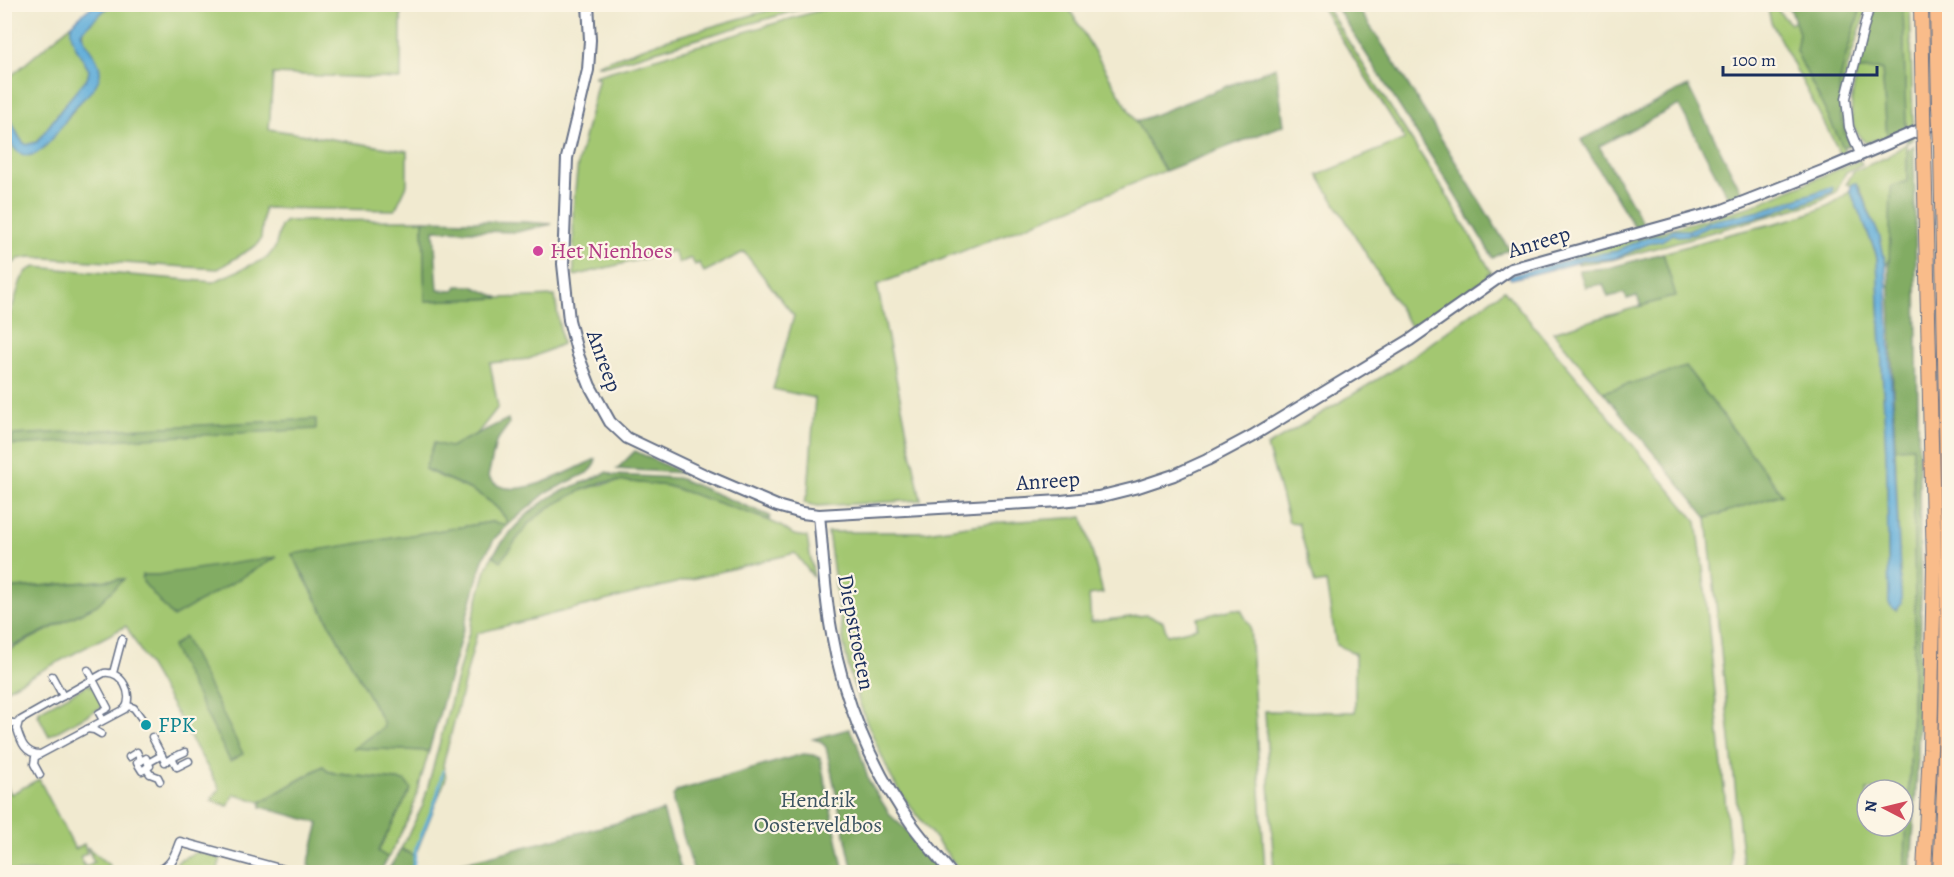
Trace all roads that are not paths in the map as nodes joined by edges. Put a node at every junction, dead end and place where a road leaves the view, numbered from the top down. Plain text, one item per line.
1 (588, 4) edge
2 (1870, 4) edge
3 (1921, 4) edge
4 (1937, 4) edge
5 (1950, 117) edge
6 (1860, 154) junction
7 (819, 515) junction
8 (122, 639) dead end
9 (88, 670) dead end
10 (113, 673) junction
11 (52, 676) dead end
12 (93, 679) junction
13 (63, 696) junction
14 (125, 709) junction
15 (142, 719) dead end
16 (4, 720) edge
17 (103, 720) junction
18 (17, 724) junction
19 (86, 729) junction
20 (101, 734) dead end
21 (152, 737) dead end
22 (26, 750) junction
23 (185, 752) dead end
24 (40, 754) junction
25 (162, 755) junction
26 (129, 757) dead end
27 (172, 758) junction
28 (189, 761) dead end
29 (34, 764) junction
30 (145, 764) junction
31 (40, 775) dead end
32 (160, 781) dead end
33 (157, 873) edge
34 (291, 873) edge
35 (950, 873) edge
36 (1924, 873) edge
37 (1941, 873) edge

1 - 7 street, Anreep
2 - 6 street
3 - 36 highway, bridge
4 - 37 highway, bridge
5 - 6 street, Anreep
6 - 7 street, Anreep
7 - 35 street, Diepstroeten
8 - 10 street
9 - 12 street
10 - 12 street
10 - 14 street
11 - 13 street
12 - 13 street
12 - 17 street
13 - 18 street
14 - 15 street
14 - 17 street
16 - 18 street
17 - 19 street
18 - 22 street
19 - 20 street
19 - 24 street
21 - 25 street
22 - 24 street
22 - 29 street
23 - 27 street
24 - 29 street
25 - 27 street
25 - 30 street
26 - 30 street
27 - 28 street
29 - 31 street
30 - 32 street
33 - 34 street

